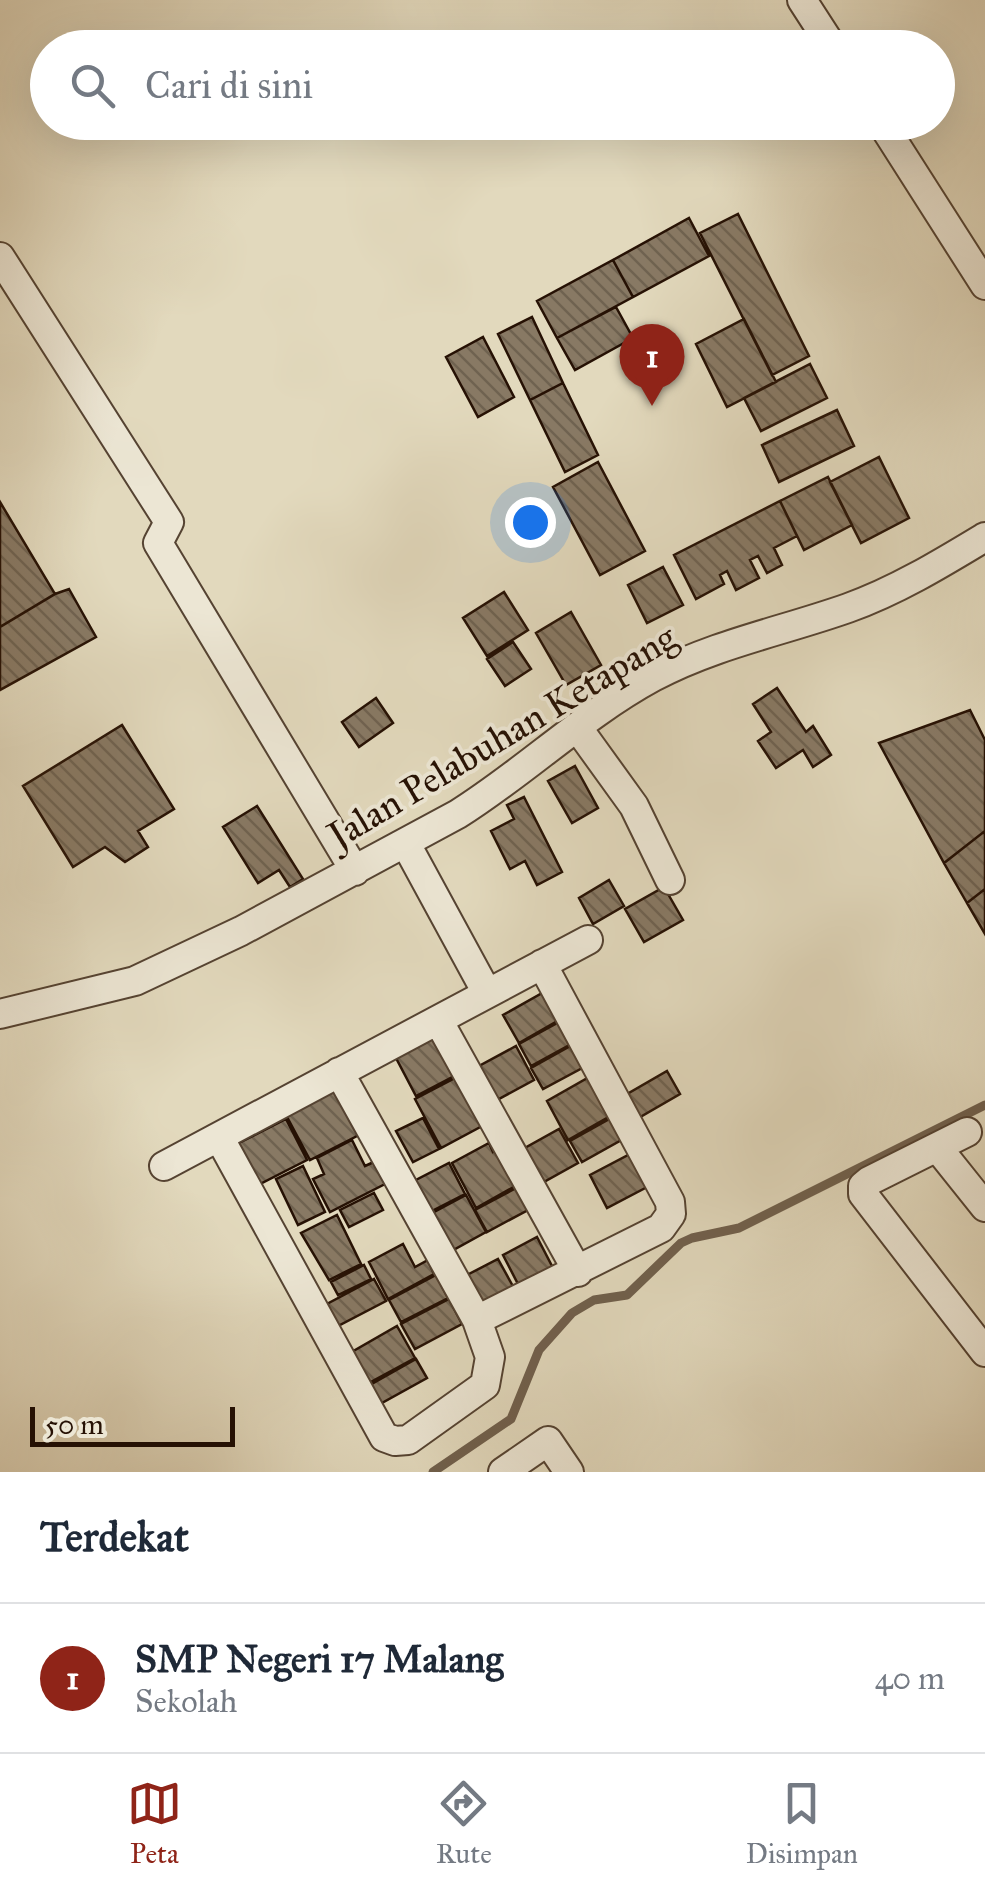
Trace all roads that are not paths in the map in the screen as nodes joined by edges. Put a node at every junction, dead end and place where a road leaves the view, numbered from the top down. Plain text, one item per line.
1 (802, 0) edge
2 (821, 30) edge
3 (892, 140) edge
4 (0, 257) edge
5 (985, 285) edge
6 (985, 538) edge
7 (577, 727) junction
8 (406, 844) junction
9 (354, 871) junction
10 (670, 880) dead end
11 (588, 940) dead end
12 (542, 964) junction
13 (488, 994) junction
14 (0, 1014) edge
15 (438, 1020) junction
16 (340, 1072) junction
17 (967, 1132) dead end
18 (218, 1137) junction
19 (937, 1147) junction
20 (164, 1166) dead end
21 (985, 1207) edge
22 (578, 1272) junction
23 (476, 1320) junction
24 (985, 1352) edge
25 (503, 1472) edge
26 (569, 1472) edge

1 - 2 street
3 - 5 street
4 - 9 street
6 - 7 street, Jalan Pelabuhan Ketapang
7 - 8 street, Jalan Pelabuhan Ketapang
7 - 10 street
8 - 9 street, Jalan Pelabuhan Ketapang
8 - 13 street
9 - 14 street, Jalan Pelabuhan Ketapang
11 - 12 street
12 - 13 street
12 - 22 street
13 - 15 street
15 - 16 street
15 - 22 street
16 - 18 street
16 - 23 street
17 - 19 street
18 - 20 street
18 - 23 street
19 - 21 street
19 - 24 street
22 - 23 street
25 - 26 street

